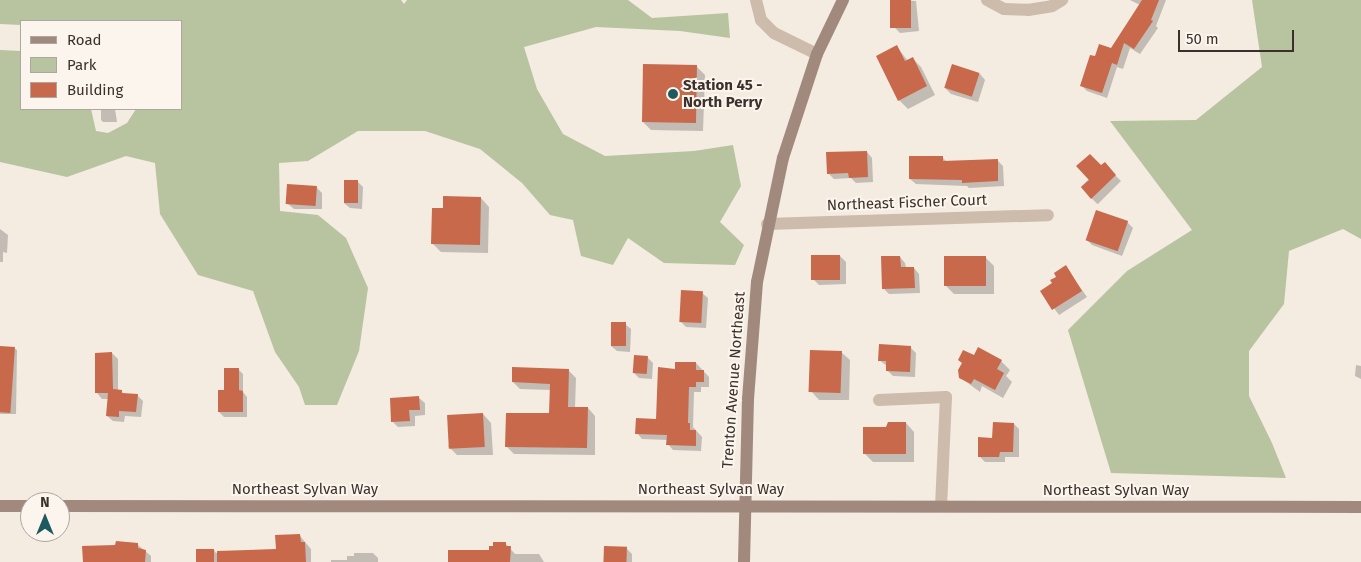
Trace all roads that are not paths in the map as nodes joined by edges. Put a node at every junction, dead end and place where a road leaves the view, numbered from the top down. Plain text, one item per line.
1 (756, 0) edge
2 (843, 0) edge
3 (986, 0) edge
4 (1062, 0) edge
5 (817, 54) junction
6 (1048, 215) dead end
7 (767, 224) junction
8 (879, 400) dead end
9 (0, 506) edge
10 (20, 506) edge
11 (70, 506) edge
12 (744, 506) junction
13 (941, 506) junction
14 (1361, 507) edge
15 (744, 562) edge

1 - 5 street
2 - 5 main road, Trenton Avenue Northeast
3 - 4 street
5 - 7 main road, Trenton Avenue Northeast
6 - 7 street, Northeast Fischer Court
7 - 12 main road, Trenton Avenue Northeast
8 - 13 street
9 - 10 main road
11 - 12 main road, Northeast Sylvan Way
12 - 13 main road, Northeast Sylvan Way
12 - 15 main road, Trenton Avenue Northeast
13 - 14 main road, Northeast Sylvan Way

